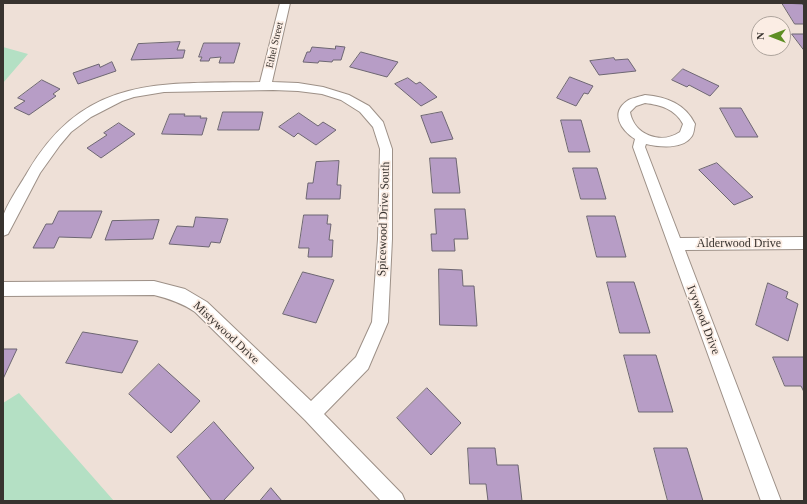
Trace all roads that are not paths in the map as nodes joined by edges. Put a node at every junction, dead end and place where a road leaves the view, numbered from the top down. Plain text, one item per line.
1 (285, 3) edge
2 (266, 87) junction
3 (642, 138) junction
4 (3, 230) edge
5 (804, 243) edge
6 (674, 244) junction
7 (3, 289) edge
8 (311, 414) junction
9 (395, 501) edge
10 (771, 501) edge

1 - 2 street, Ethel Street
2 - 4 street, Spicewood Drive South
2 - 8 street, Spicewood Drive South
3 - 3 street
3 - 6 street, Ivywood Drive
5 - 6 street, Alderwood Drive
6 - 10 street, Ivywood Drive
7 - 8 street, Mistywood Drive
8 - 9 street, Mistywood Drive

